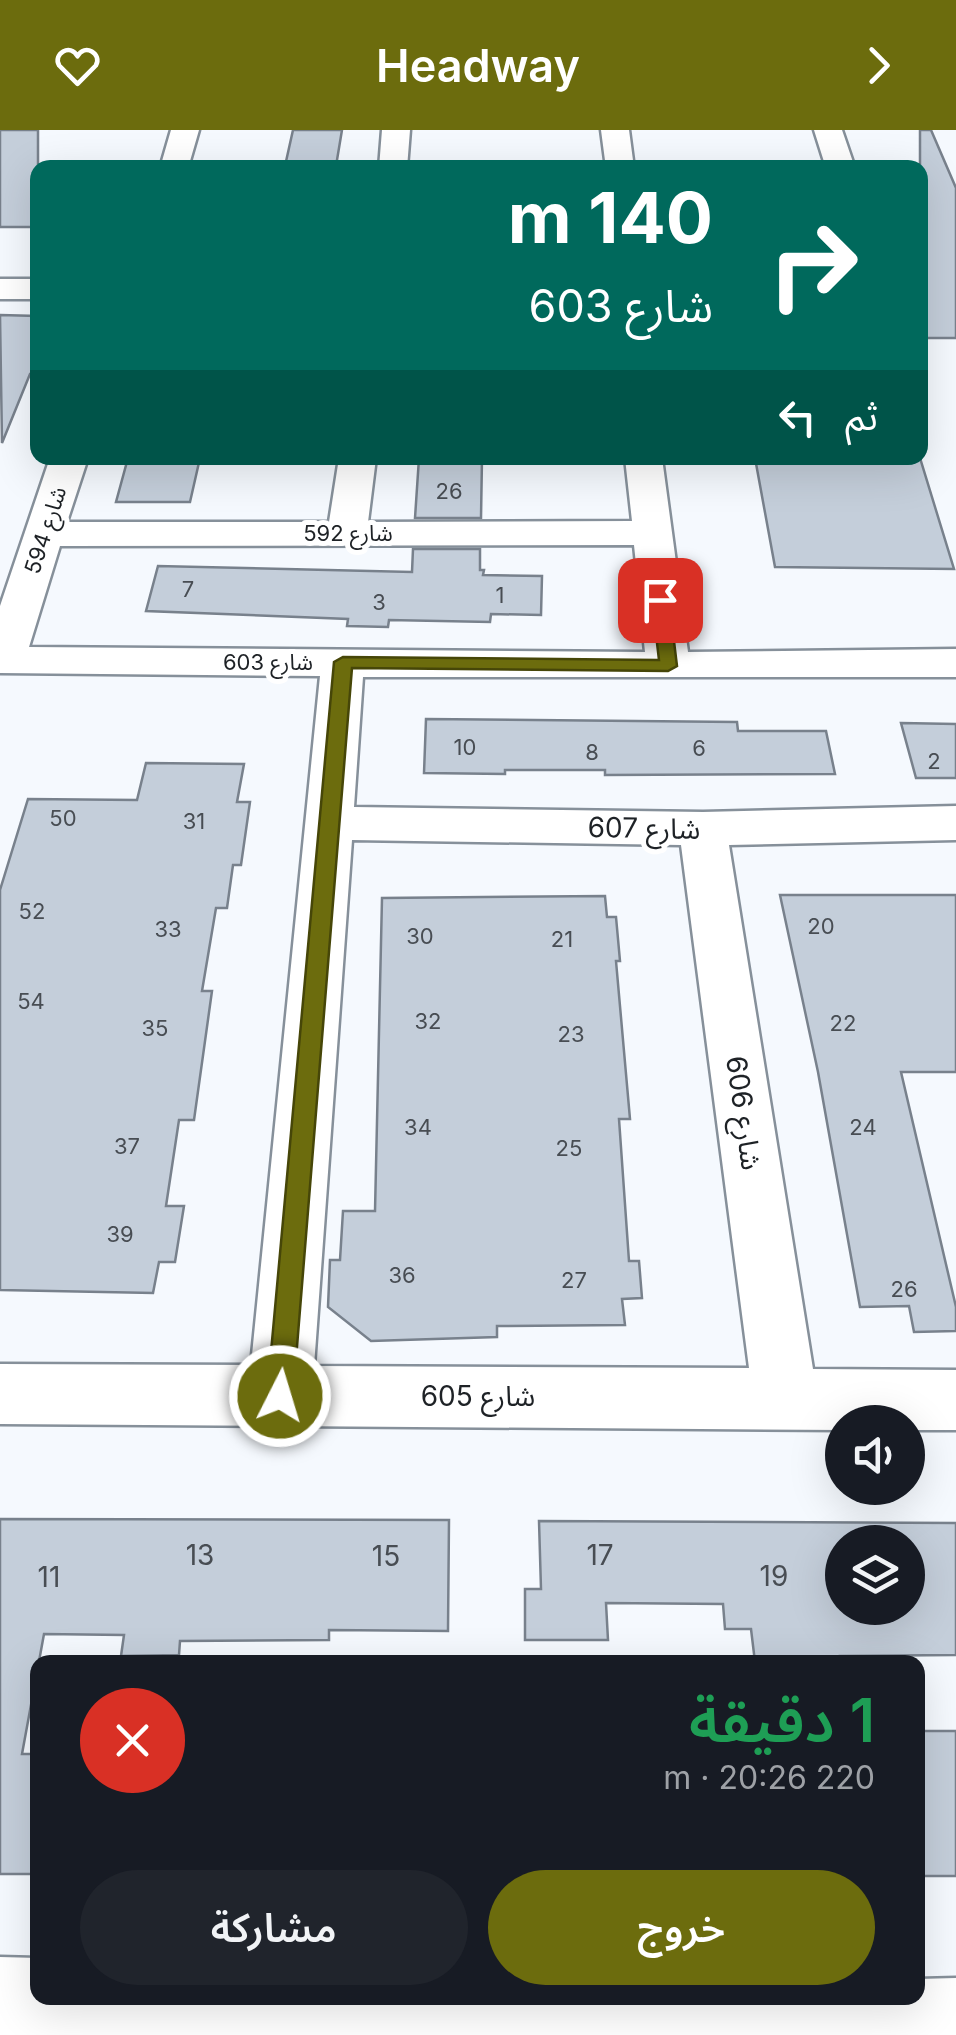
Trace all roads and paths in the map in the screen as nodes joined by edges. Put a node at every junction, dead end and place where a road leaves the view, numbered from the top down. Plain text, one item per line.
1 (185, 130) edge
2 (396, 130) edge
3 (615, 130) edge
4 (828, 130) edge
5 (176, 160) edge
6 (394, 160) edge
7 (619, 160) edge
8 (838, 160) edge
9 (0, 289) edge
10 (30, 289) edge
11 (67, 465) edge
12 (357, 465) edge
13 (645, 465) edge
14 (347, 533) junction
15 (44, 534) junction
16 (652, 534) junction
17 (2, 660) edge
18 (343, 662) junction
19 (956, 663) edge
20 (668, 666) junction
21 (332, 823) junction
22 (956, 823) edge
23 (704, 828) junction
24 (0, 1394) edge
25 (280, 1396) junction
26 (786, 1397) junction
27 (956, 1400) edge
28 (0, 1998) edge
29 (30, 2001) edge
30 (69, 2005) edge
31 (208, 2019) edge
32 (956, 2019) edge
33 (860, 2028) edge

1 - 5 street
2 - 6 street
3 - 7 street
4 - 8 street
9 - 10 street
11 - 15 street, شارع 594
12 - 14 street
13 - 16 street
14 - 15 street, شارع 592
14 - 16 street, شارع 592
15 - 17 street, شارع 594
16 - 20 street
17 - 18 street, شارع 603
18 - 20 street, شارع 603
18 - 21 street
19 - 20 street, شارع 603
21 - 23 street, شارع 607
21 - 25 street
22 - 23 street, شارع 607
23 - 26 street, شارع 606
24 - 25 street, شارع 605
25 - 26 street, شارع 605
26 - 27 street, شارع 605
28 - 29 street
30 - 31 street
31 - 33 street
32 - 33 street

